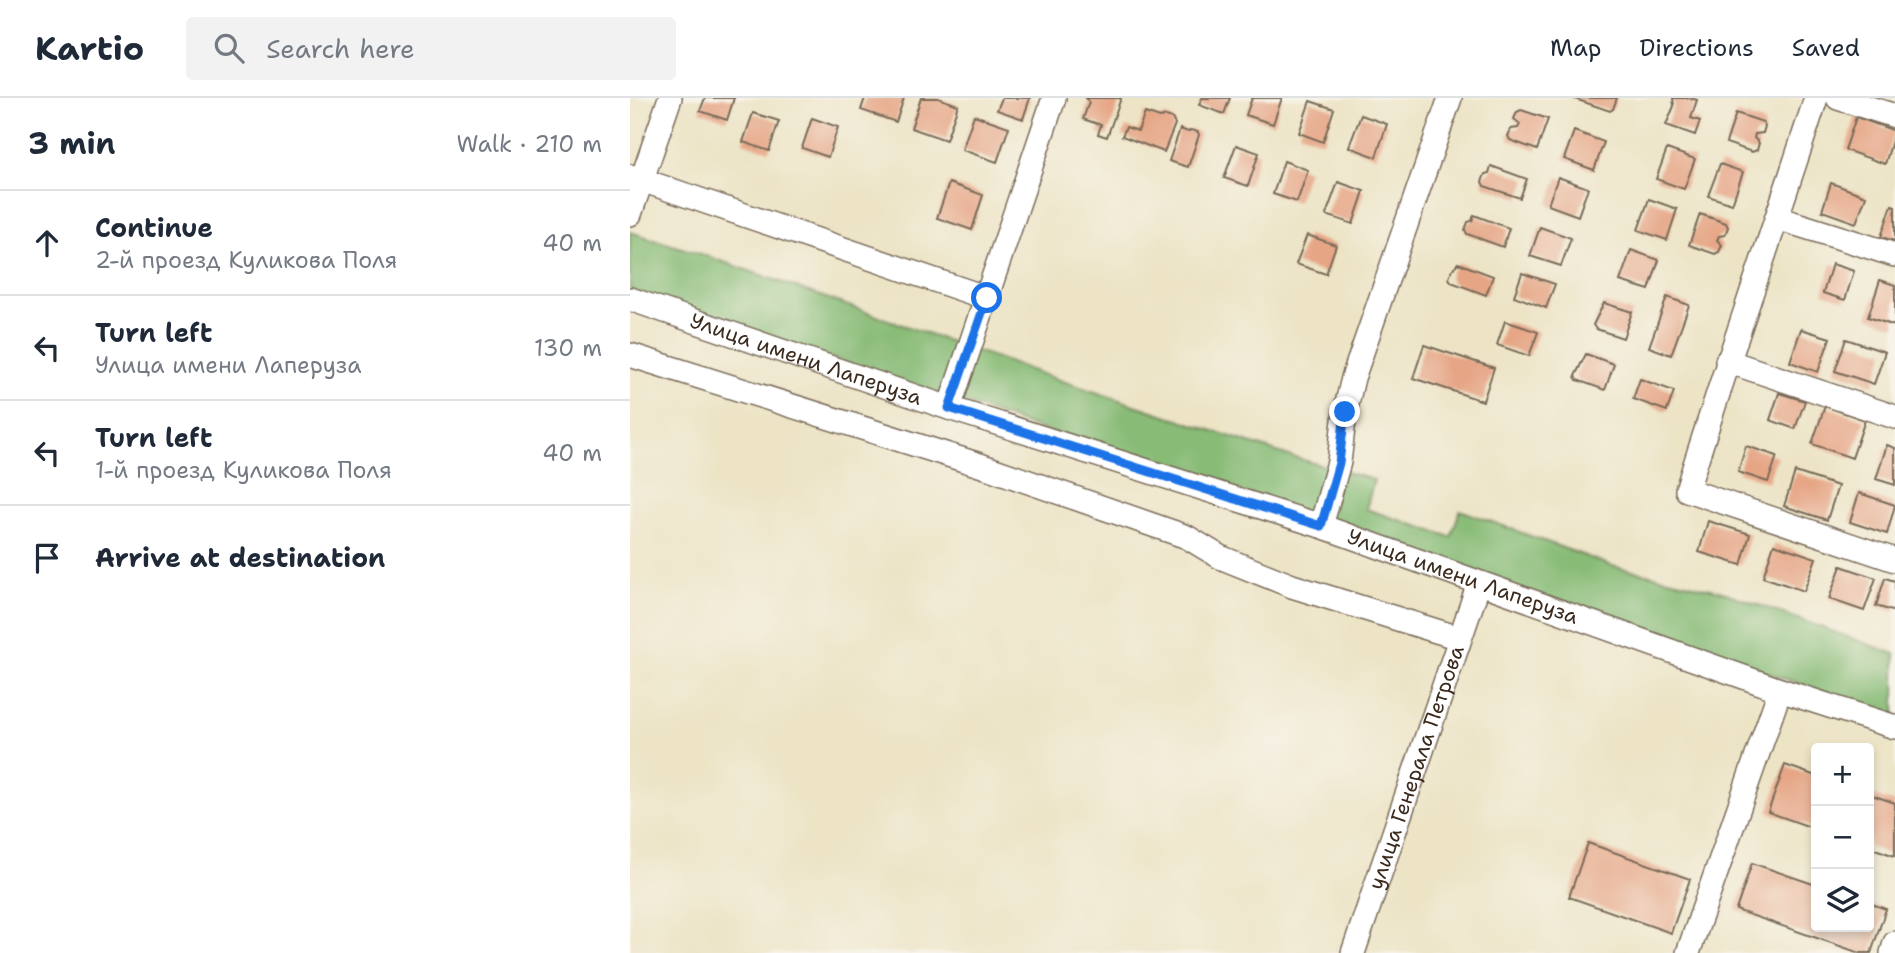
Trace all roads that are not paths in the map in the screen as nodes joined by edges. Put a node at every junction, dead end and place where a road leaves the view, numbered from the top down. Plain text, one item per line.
1 (670, 98) edge
2 (1054, 98) edge
3 (1450, 98) edge
4 (1815, 98) edge
5 (1838, 98) edge
6 (1895, 116) edge
7 (636, 178) edge
8 (630, 214) edge
9 (1777, 218) junction
10 (1895, 255) edge
11 (987, 298) junction
12 (630, 299) edge
13 (630, 355) edge
14 (1727, 361) junction
15 (949, 408) junction
16 (1895, 417) edge
17 (1321, 526) junction
18 (1895, 560) edge
19 (1479, 583) junction
20 (1460, 638) junction
21 (1780, 690) junction
22 (1895, 727) edge
23 (1895, 943) edge
24 (1353, 953) edge
25 (1688, 953) edge
26 (1892, 953) edge

1 - 7 street
2 - 11 street
3 - 17 street
4 - 9 street
5 - 6 street
7 - 8 street
7 - 11 street
9 - 10 street
9 - 14 street
11 - 15 street
12 - 15 street, Улица имени Лаперуза
13 - 20 street
14 - 16 street
14 - 18 street
15 - 17 street, Улица имени Лаперуза
17 - 19 street, Улица имени Лаперуза
19 - 20 street, улица Генерала Петрова
19 - 21 street, Улица имени Лаперуза
20 - 24 street, улица Генерала Петрова
21 - 22 street, Улица имени Лаперуза
21 - 25 street
23 - 26 street

